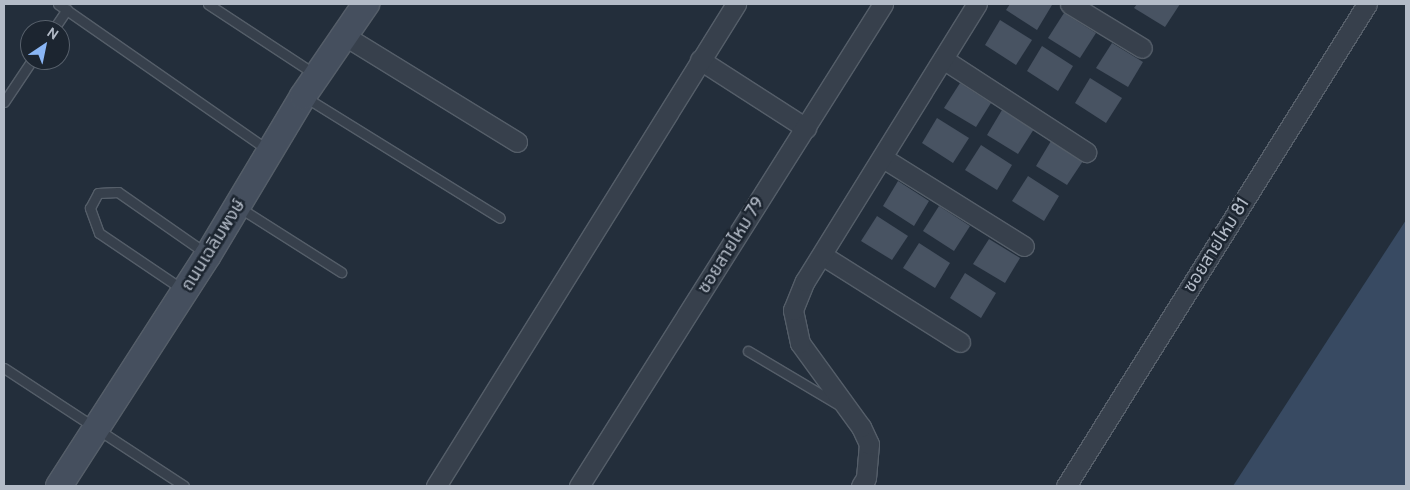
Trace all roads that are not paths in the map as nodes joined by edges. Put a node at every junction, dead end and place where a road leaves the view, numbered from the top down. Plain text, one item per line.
1 (58, 4) edge
2 (208, 4) edge
3 (366, 4) edge
4 (736, 4) edge
5 (883, 4) edge
6 (977, 4) edge
7 (1070, 4) edge
8 (1367, 4) edge
9 (67, 9) junction
10 (60, 20) edge
11 (345, 36) junction
12 (1142, 48) dead end
13 (942, 59) junction
14 (700, 60) junction
15 (25, 70) edge
16 (310, 86) junction
17 (4, 102) edge
18 (806, 128) junction
19 (517, 142) dead end
20 (270, 151) junction
21 (1086, 152) dead end
22 (883, 158) junction
23 (237, 206) junction
24 (500, 218) dead end
25 (1024, 246) dead end
26 (208, 255) junction
27 (822, 255) junction
28 (341, 272) dead end
29 (185, 290) junction
30 (960, 342) dead end
31 (748, 351) dead end
32 (4, 368) edge
33 (844, 408) junction
34 (96, 428) junction
35 (59, 486) edge
36 (184, 486) edge
37 (436, 486) edge
38 (579, 486) edge
39 (861, 486) edge
40 (1066, 486) edge

1 - 9 lane
2 - 16 lane
3 - 11 main road, ถนนเฉลิมพงษ์
4 - 14 street
5 - 18 street, ซอยสายไหม 79
6 - 13 street
7 - 12 street
8 - 40 street, ซอยสายไหม 81
9 - 10 lane
9 - 20 lane
11 - 16 main road, ถนนเฉลิมพงษ์
11 - 19 street
13 - 21 street
13 - 22 street
14 - 18 street
14 - 37 street
15 - 17 lane
16 - 20 main road, ถนนเฉลิมพงษ์
16 - 24 lane
18 - 38 street, ซอยสายไหม 79
20 - 23 main road, ถนนเฉลิมพงษ์
22 - 25 street
22 - 27 street
23 - 26 main road, ถนนเฉลิมพงษ์
23 - 28 lane
26 - 29 main road, ถนนเฉลิมพงษ์
26 - 29 lane
27 - 30 street
27 - 33 street
29 - 34 main road, ถนนเฉลิมพงษ์
31 - 33 lane
32 - 34 lane
33 - 39 street
34 - 35 main road, ถนนเฉลิมพงษ์
34 - 36 lane

